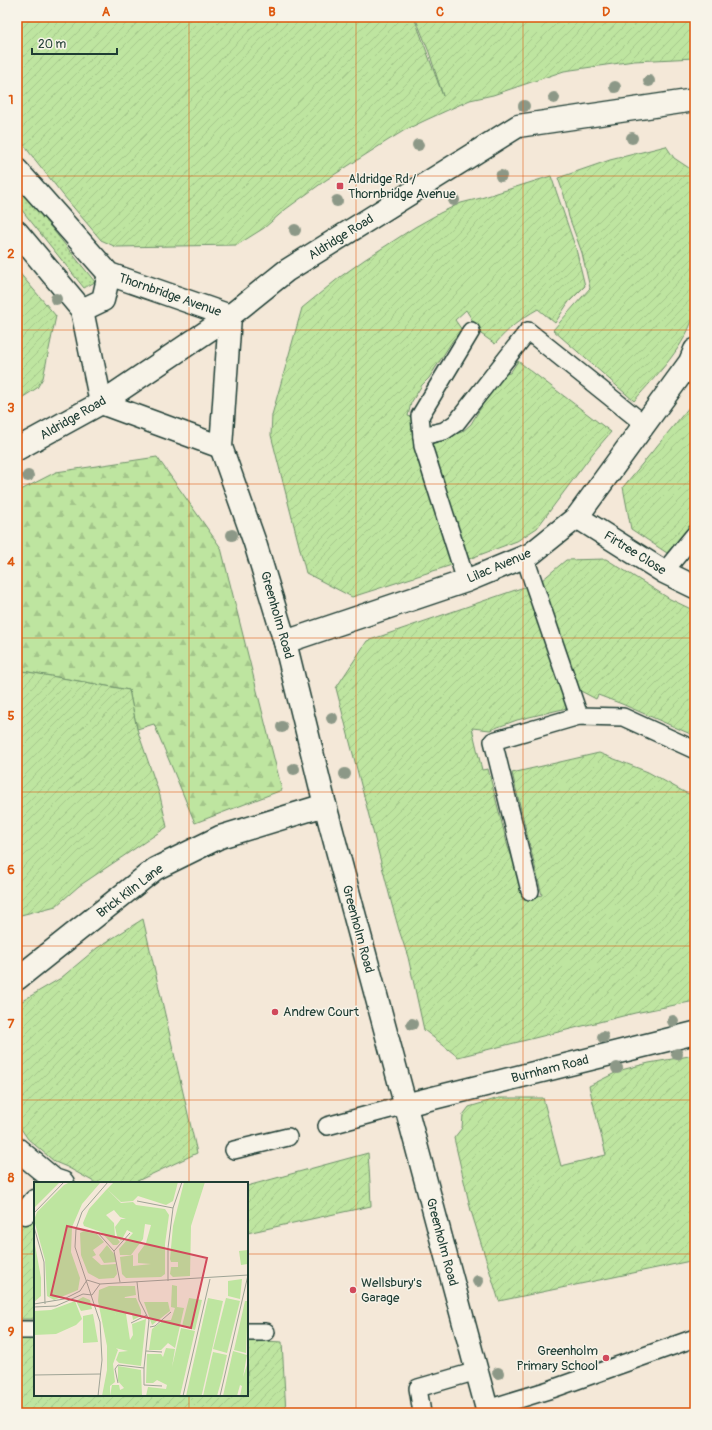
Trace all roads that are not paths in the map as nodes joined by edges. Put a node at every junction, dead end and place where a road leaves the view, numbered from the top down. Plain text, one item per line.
1 (695, 100) edge
2 (17, 170) edge
3 (17, 232) edge
4 (109, 274) junction
5 (82, 310) junction
6 (230, 316) junction
7 (471, 331) dead end
8 (695, 350) edge
9 (100, 403) junction
10 (644, 424) junction
11 (422, 436) junction
12 (220, 447) junction
13 (17, 449) edge
14 (576, 517) junction
15 (695, 534) edge
16 (525, 558) junction
17 (664, 572) junction
18 (466, 581) junction
19 (695, 587) edge
20 (285, 642) junction
21 (579, 716) junction
22 (695, 750) edge
23 (325, 805) junction
24 (530, 891) dead end
25 (19, 973) edge
26 (695, 1033) edge
27 (405, 1105) junction
28 (327, 1126) dead end
29 (288, 1137) dead end
30 (17, 1149) edge
31 (234, 1150) dead end
32 (56, 1182) edge
33 (17, 1330) edge
34 (34, 1330) edge
35 (248, 1332) edge
36 (266, 1332) dead end
37 (695, 1338) edge
38 (477, 1371) junction
39 (488, 1411) edge
40 (422, 1413) edge

1 - 6 street, Aldridge Road
2 - 4 street, Thornbridge Avenue
3 - 5 street
4 - 5 street, Thornbridge Avenue
4 - 6 street, Thornbridge Avenue
5 - 9 street
6 - 9 street, Aldridge Road
6 - 12 street, Greenholm Road
7 - 11 lane
8 - 10 street, Lilac Avenue
9 - 12 street
9 - 13 street, Aldridge Road
10 - 11 lane
10 - 14 street, Lilac Avenue
11 - 18 lane
12 - 20 street, Greenholm Road
14 - 16 street, Lilac Avenue
14 - 17 street, Firtree Close
15 - 17 lane
16 - 18 street, Lilac Avenue
16 - 21 lane
17 - 19 street, Firtree Close
18 - 20 street, Lilac Avenue
20 - 23 street, Greenholm Road
21 - 22 lane
21 - 24 lane
23 - 25 street, Brick Kiln Lane
23 - 27 street, Greenholm Road
26 - 27 street, Burnham Road
27 - 28 lane
27 - 38 street, Greenholm Road
29 - 31 lane
30 - 32 street
33 - 34 lane
35 - 36 lane
37 - 39 lane
38 - 39 street, Greenholm Road
38 - 40 lane

